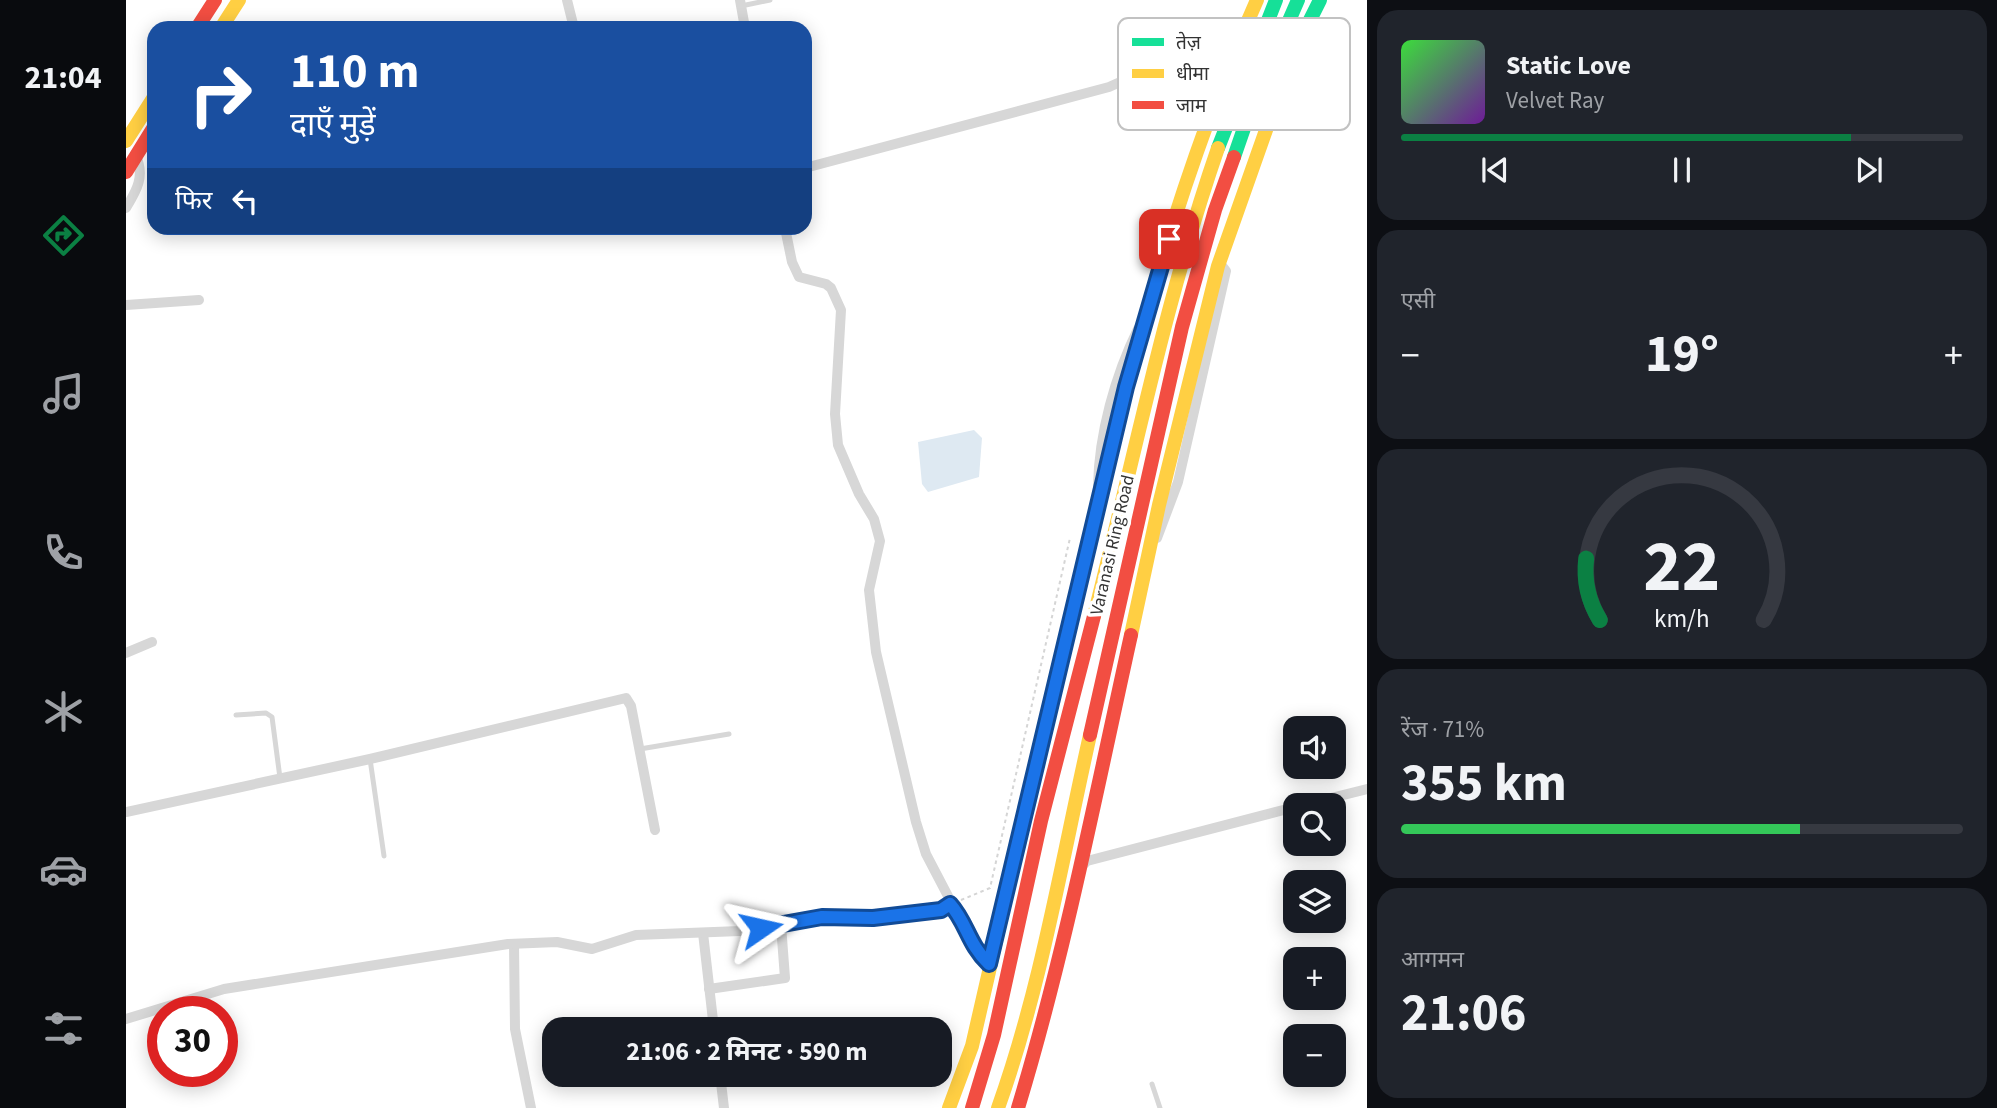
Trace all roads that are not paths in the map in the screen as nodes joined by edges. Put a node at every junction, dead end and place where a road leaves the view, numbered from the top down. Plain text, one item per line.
1 (215, 0) edge
2 (239, 0) edge
3 (567, 0) edge
4 (770, 0) edge
5 (1257, 0) edge
6 (1276, 0) edge
7 (1298, 0) edge
8 (1320, 0) edge
9 (740, 3) edge
10 (1249, 18) edge
11 (1269, 18) edge
12 (1290, 18) edge
13 (1311, 18) edge
14 (202, 21) edge
15 (226, 21) edge
16 (572, 21) edge
17 (744, 21) edge
18 (1118, 83) edge
19 (147, 108) edge
20 (1206, 130) edge
21 (1224, 130) edge
22 (1243, 130) edge
23 (1266, 130) edge
24 (147, 138) edge
25 (126, 141) edge
26 (136, 155) junction
27 (812, 165) edge
28 (126, 172) edge
29 (126, 208) edge
30 (786, 235) edge
31 (199, 300) dead end
32 (126, 305) edge
33 (152, 642) dead end
34 (126, 653) edge
35 (236, 715) dead end
36 (729, 734) dead end
37 (640, 749) junction
38 (370, 759) junction
39 (280, 778) junction
40 (1367, 789) edge
41 (1346, 794) edge
42 (1283, 810) edge
43 (126, 812) edge
44 (655, 831) dead end
45 (384, 856) dead end
46 (1079, 869) junction
47 (950, 904) junction
48 (781, 925) junction
49 (703, 933) junction
50 (514, 944) junction
51 (989, 964) junction
52 (709, 989) junction
53 (712, 1017) edge
54 (126, 1019) edge
55 (1152, 1084) dead end
56 (722, 1087) edge
57 (531, 1108) edge
58 (724, 1108) edge
59 (949, 1108) edge
60 (971, 1108) edge
61 (998, 1108) edge
62 (1018, 1108) edge
63 (1160, 1108) edge

1 - 14 main road
2 - 15 main road
3 - 16 street
4 - 9 lane
5 - 10 main road
6 - 11 main road
7 - 12 main road, Varanasi Ring Road
8 - 13 main road
9 - 17 street
18 - 27 street
19 - 25 main road
20 - 51 main road
21 - 60 main road
22 - 61 main road, Varanasi Ring Road
23 - 46 main road
24 - 26 main road
26 - 28 main road
26 - 29 street
30 - 47 street
31 - 32 street
33 - 34 street
35 - 39 lane
36 - 37 lane
37 - 38 street
37 - 44 street
38 - 39 street
38 - 45 lane
39 - 43 street
40 - 41 street
42 - 46 street
46 - 62 main road
47 - 48 street
47 - 51 street
48 - 49 street
48 - 52 street
49 - 50 street
49 - 52 street
50 - 54 street
50 - 57 street
51 - 59 main road
52 - 53 street
55 - 63 lane
56 - 58 street

